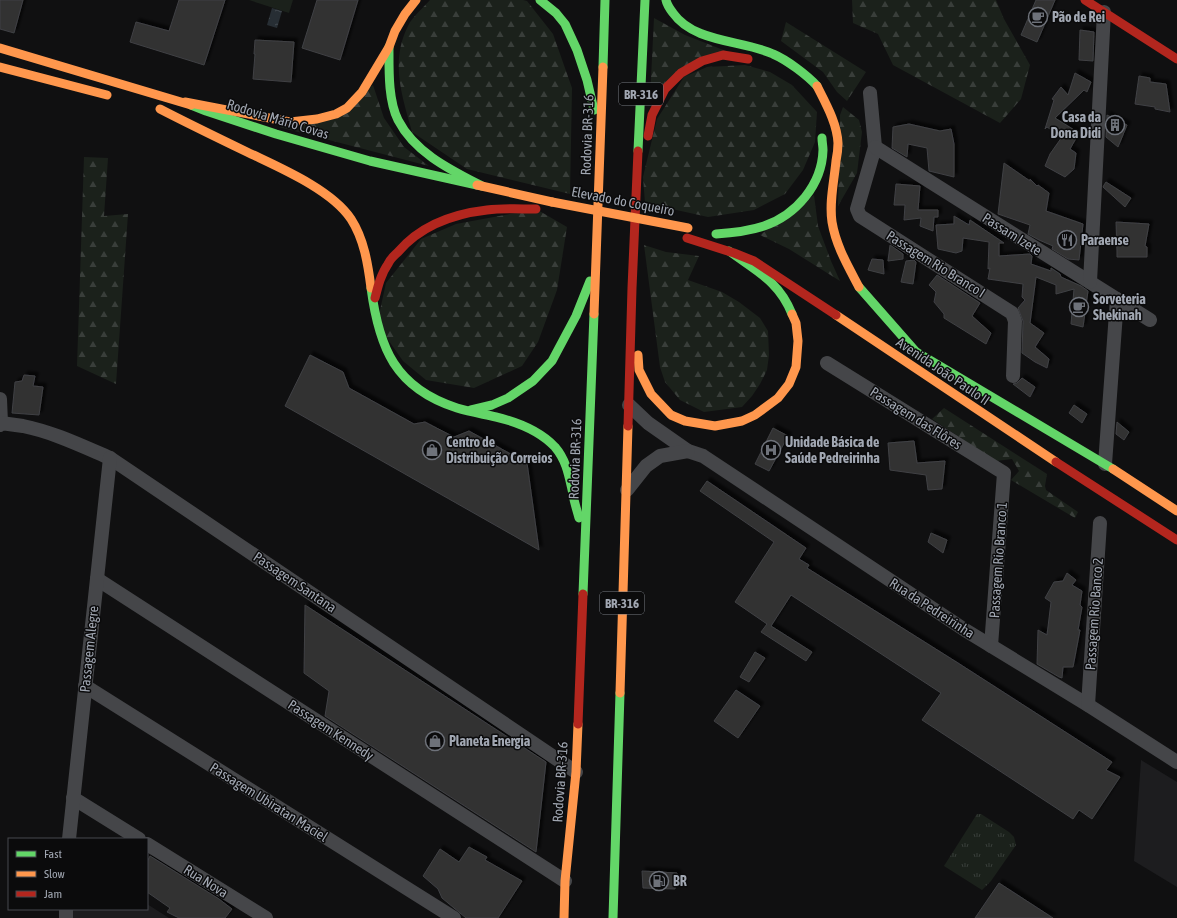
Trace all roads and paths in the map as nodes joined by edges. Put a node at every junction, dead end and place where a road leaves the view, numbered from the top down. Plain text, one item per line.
1 (416, 0) edge
2 (540, 0) edge
3 (605, 0) edge
4 (645, 0) edge
5 (666, 0) edge
6 (1085, 0) edge
7 (1104, 12) junction
8 (389, 47) junction
9 (0, 48) edge
10 (1177, 59) edge
11 (754, 60) dead end
12 (0, 67) edge
13 (870, 93) dead end
14 (115, 97) dead end
15 (184, 102) junction
16 (205, 122) dead end
17 (821, 129) dead end
18 (601, 139) junction
19 (875, 147) junction
20 (482, 186) junction
21 (636, 188) junction
22 (497, 200) dead end
23 (552, 202) joint
24 (589, 219) dead end
25 (604, 222) dead end
26 (626, 227) dead end
27 (692, 228) dead end
28 (642, 230) dead end
29 (683, 238) dead end
30 (734, 240) dead end
31 (729, 250) junction
32 (756, 252) dead end
33 (776, 265) dead end
34 (596, 269) junction
35 (1090, 282) junction
36 (632, 288) junction
37 (1117, 299) junction
38 (373, 307) junction
39 (1150, 320) dead end
40 (890, 336) dead end
41 (917, 353) junction
42 (827, 363) dead end
43 (1013, 376) dead end
44 (0, 399) edge
45 (629, 405) junction
46 (470, 410) junction
47 (0, 424) edge
48 (688, 451) junction
49 (110, 458) junction
50 (1105, 464) junction
51 (1004, 473) joint
52 (627, 490) junction
53 (1177, 511) edge
54 (1100, 523) dead end
55 (586, 538) junction
56 (1177, 540) edge
57 (97, 579) junction
58 (991, 646) junction
59 (85, 686) junction
60 (1088, 705) junction
61 (1177, 762) edge
62 (576, 772) junction
63 (73, 798) junction
64 (69, 838) edge
65 (137, 838) edge
66 (148, 845) edge
67 (565, 881) junction
68 (266, 918) edge
69 (454, 918) edge
70 (564, 918) edge
71 (613, 918) edge

1 - 8 main road
2 - 18 main road
3 - 18 main road, Rodovia BR-316 / BR-316
4 - 21 main road, BR-316
5 - 41 main road
6 - 7 main road
7 - 10 main road
7 - 35 street
8 - 15 main road
8 - 20 main road
9 - 15 main road, Rodovia Mário Covas
11 - 21 main road
12 - 14 main road
13 - 19 street
15 - 20 main road, Rodovia Mário Covas
16 - 38 main road
17 - 30 main road
18 - 34 main road, Rodovia BR-316 / BR-316
19 - 35 street, Passam Izete
19 - 43 street, Passagem Rio Branco I
20 - 23 main road, Rodovia Mário Covas
21 - 36 main road, BR-316
22 - 38 main road
23 - 27 main road, Elevado do Coqueiro, bridge
24 - 25 main road, Elevado do Coqueiro
26 - 28 main road, Elevado do Coqueiro
29 - 31 main road, Avenida João Paulo II
31 - 36 main road
31 - 56 main road, Avenida João Paulo II
32 - 33 main road
34 - 46 main road
34 - 55 main road, Rodovia BR-316 / BR-316
35 - 37 street, Passam Izete
36 - 45 main road, BR-316
37 - 39 street, Passam Izete
37 - 50 street
38 - 46 main road
40 - 41 main road, Avenida João Paulo II
41 - 50 main road, Avenida João Paulo II
42 - 51 street, Passagem das Flôres
44 - 47 street
45 - 48 street, Rua da Pedreirinha
45 - 52 main road, BR-316
46 - 55 main road
47 - 49 street, Passagem Santana
48 - 52 street
48 - 58 street, Rua da Pedreirinha
49 - 57 street, Passagem Alegre
49 - 62 street, Passagem Santana
50 - 53 main road, Avenida João Paulo II
51 - 58 street, Passagem Rio Branco 1
52 - 71 main road, BR-316
54 - 60 street, Passagem Rio Banco 2
55 - 62 main road, Rodovia BR-316 / BR-316
57 - 59 street, Passagem Alegre
57 - 67 street, Passagem Kennedy
58 - 60 street, Rua da Pedreirinha
59 - 63 street, Passagem Alegre
59 - 69 street, Passagem Ubiratan Maciel
60 - 61 street, Rua da Pedreirinha
62 - 67 main road, Rodovia BR-316 / BR-316
63 - 64 street, Passagem Alegre
63 - 65 street
66 - 68 street, Rua Nova
67 - 70 main road, Rodovia BR-316 / BR-316

